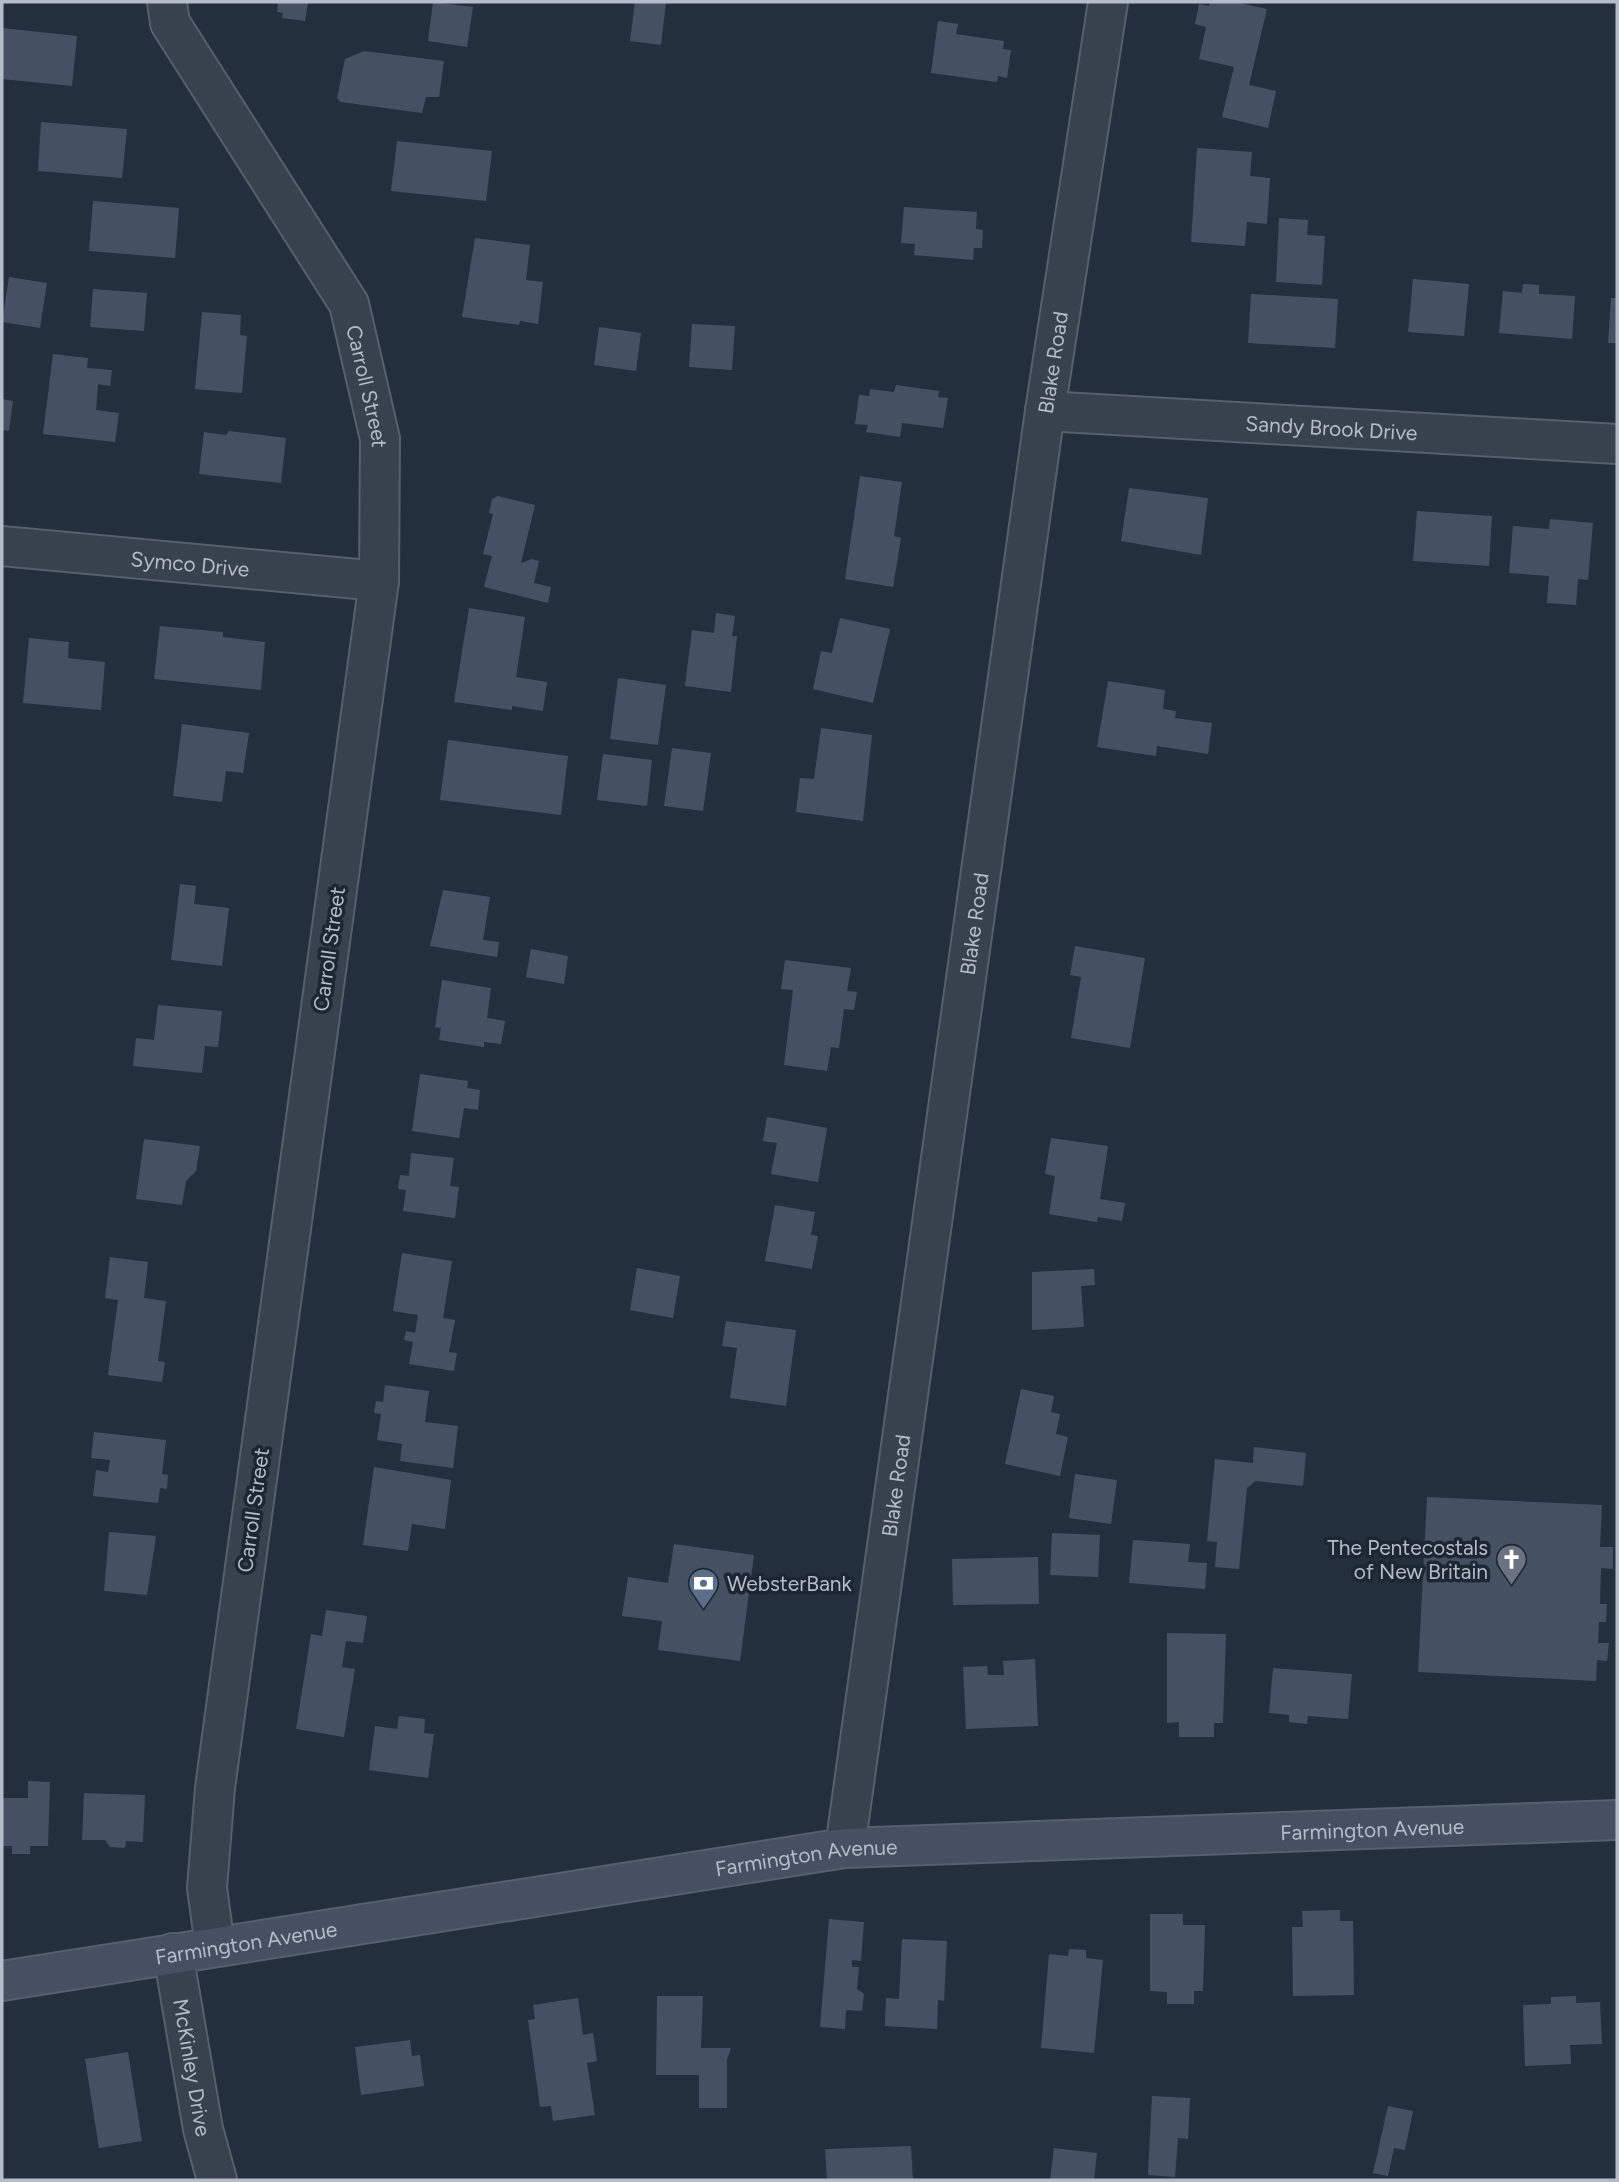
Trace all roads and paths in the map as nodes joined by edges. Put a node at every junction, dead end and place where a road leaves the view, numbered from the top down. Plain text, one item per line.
1 (167, 2) edge
2 (1108, 2) edge
3 (1045, 411) junction
4 (1617, 444) edge
5 (2, 546) edge
6 (379, 581) junction
7 (1617, 1820) edge
8 (845, 1848) junction
9 (215, 1946) junction
10 (173, 1953) junction
11 (2, 1981) edge
12 (217, 2180) edge

1 - 6 street, Carroll Street
2 - 3 street, Blake Road
3 - 4 street, Sandy Brook Drive
3 - 8 street, Blake Road
5 - 6 street, Symco Drive
6 - 9 street, Carroll Street
7 - 8 main road, Farmington Avenue
8 - 9 main road, Farmington Avenue
9 - 10 main road, Farmington Avenue
10 - 11 main road, Farmington Avenue
10 - 12 street, McKinley Drive

